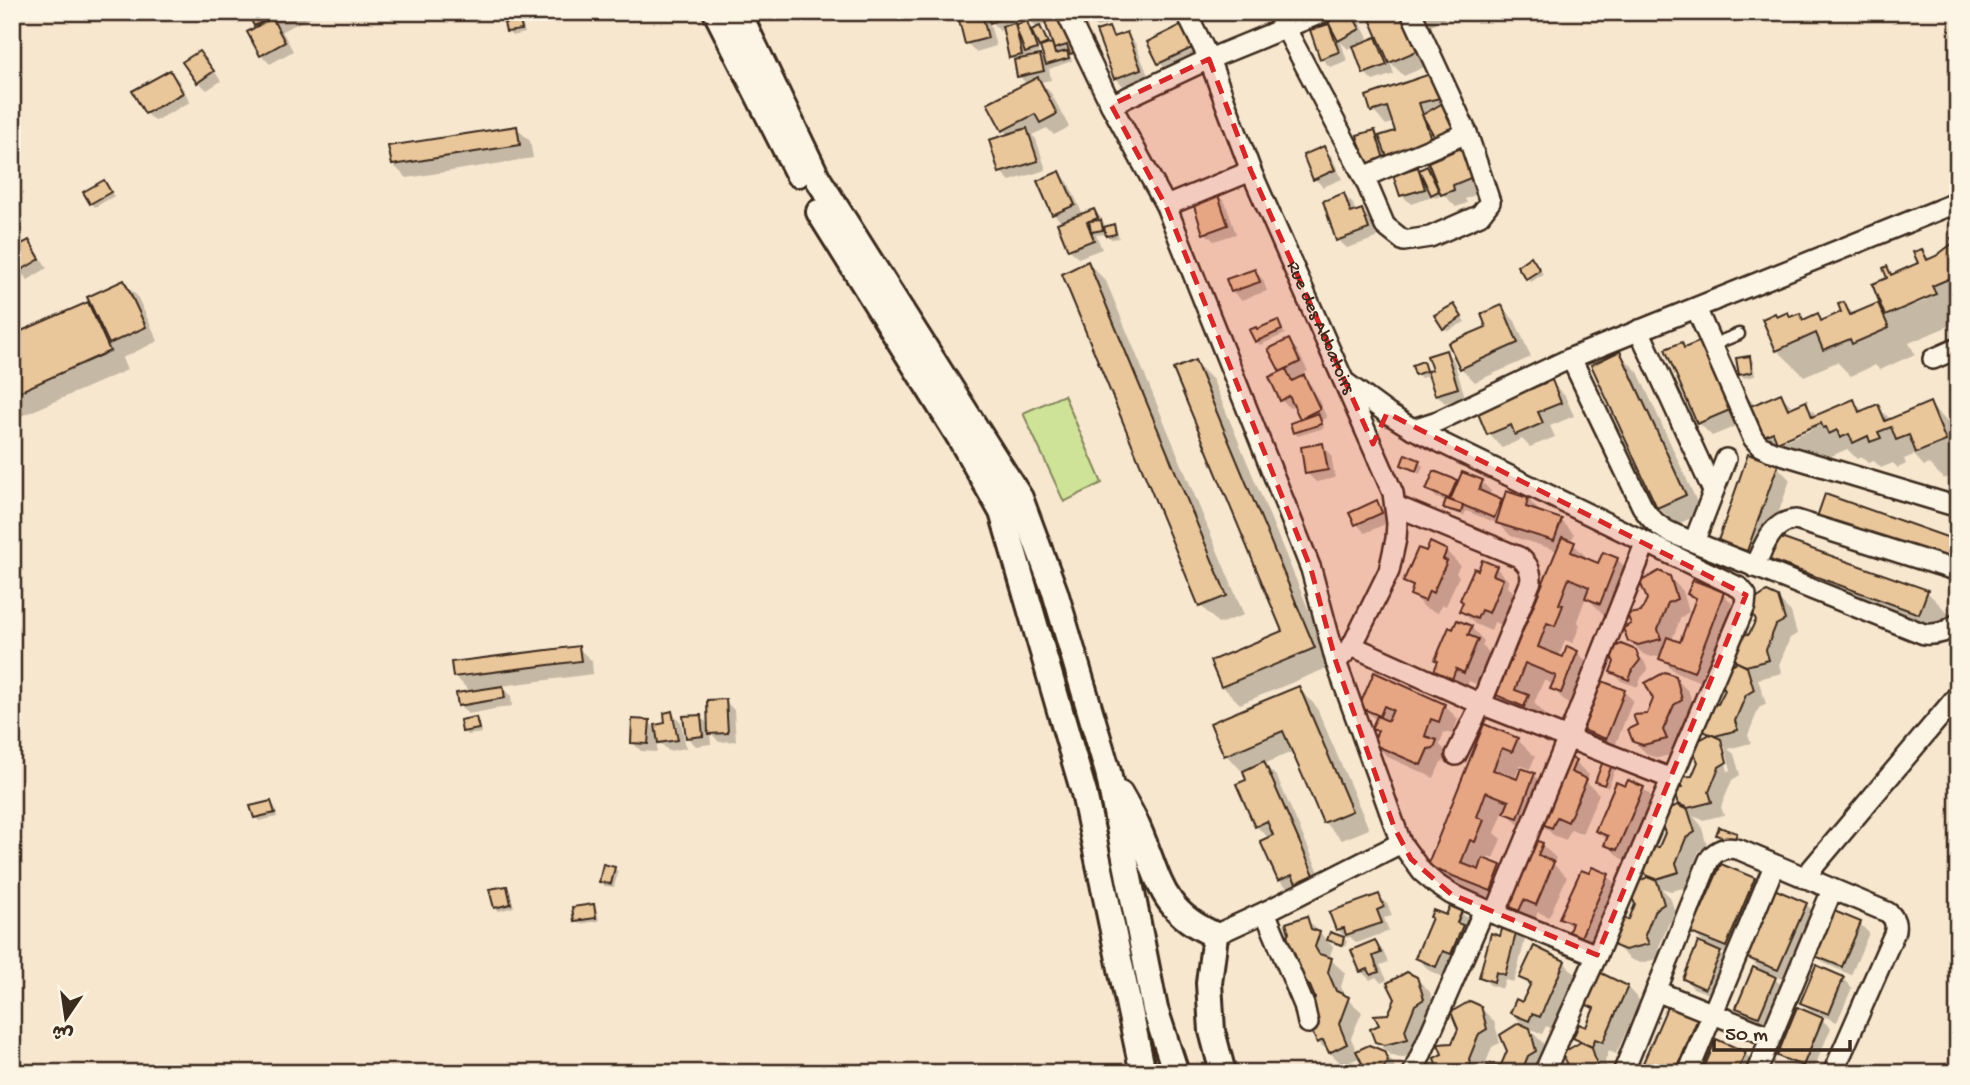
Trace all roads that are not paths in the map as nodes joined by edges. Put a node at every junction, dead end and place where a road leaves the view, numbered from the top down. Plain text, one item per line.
1 (716, 12) edge
2 (738, 12) edge
3 (1066, 12) edge
4 (1186, 12) edge
5 (1324, 12) edge
6 (1411, 12) edge
7 (1280, 20) edge
8 (1209, 59) junction
9 (1111, 105) junction
10 (1467, 133) junction
11 (1251, 171) junction
12 (1364, 177) junction
13 (1958, 202) edge
14 (1166, 206) junction
15 (1696, 308) junction
16 (1639, 330) junction
17 (1739, 334) dead end
18 (1712, 345) junction
19 (1958, 348) edge
20 (1571, 358) junction
21 (1933, 359) dead end
22 (1346, 383) junction
23 (1387, 413) junction
24 (1413, 429) junction
25 (1373, 444) junction
26 (1726, 459) dead end
27 (1713, 491) junction
28 (1396, 506) junction
29 (1958, 507) edge
30 (1693, 542) junction
31 (1646, 544) junction
32 (1754, 566) junction
33 (1958, 571) edge
34 (1958, 623) edge
35 (1352, 646) junction
36 (1336, 662) junction
37 (1958, 695) edge
38 (1481, 704) junction
39 (1568, 738) junction
40 (1456, 755) dead end
41 (1108, 772) junction
42 (1672, 779) junction
43 (1401, 843) junction
44 (1774, 866) junction
45 (1804, 878) junction
46 (1832, 890) junction
47 (1265, 912) junction
48 (1490, 912) junction
49 (1215, 935) junction
50 (1597, 955) junction
51 (1656, 991) junction
52 (1713, 1013) junction
53 (1308, 1023) dead end
54 (1771, 1037) junction
55 (1143, 1073) edge
56 (1175, 1073) edge
57 (1223, 1073) edge
58 (1413, 1073) edge
59 (1544, 1073) edge
60 (1623, 1073) edge
61 (1688, 1073) edge
62 (1756, 1073) edge
63 (1833, 1073) edge

1 - 55 street
2 - 41 street
3 - 9 street
4 - 8 street, Rue des Abbatoirs
5 - 7 street
6 - 10 street
7 - 8 street
7 - 12 street
8 - 9 street
8 - 11 street, Rue des Abbatoirs
9 - 14 street
10 - 12 street
10 - 12 street
11 - 14 street
11 - 22 street, Rue des Abbatoirs
13 - 15 street
14 - 36 street
15 - 16 street
15 - 18 street
16 - 20 street
16 - 27 street
17 - 18 lane
18 - 29 street
19 - 21 street
20 - 24 street
20 - 30 street
22 - 23 street
22 - 25 street, Rue des Abbatoirs
23 - 24 street
23 - 25 street
24 - 31 street
25 - 28 street, Rue des Abbatoirs
26 - 27 street
27 - 30 street
28 - 35 street, Rue des Abbatoirs
28 - 38 street
30 - 32 street
31 - 39 street
31 - 42 street
32 - 33 street
32 - 34 street
35 - 36 street, Rue des Abbatoirs
35 - 38 street
36 - 43 street
37 - 45 street
38 - 39 street
38 - 40 street
39 - 42 street
39 - 48 street
41 - 49 street
41 - 56 street
42 - 50 street
43 - 47 street
43 - 48 street
44 - 45 street
44 - 51 street
44 - 52 street
45 - 46 street
46 - 54 street
46 - 63 street
47 - 49 street
47 - 53 street
48 - 50 street
48 - 58 street
49 - 57 street
50 - 59 street
51 - 52 street
51 - 60 street
52 - 54 street
52 - 61 street
54 - 62 street

